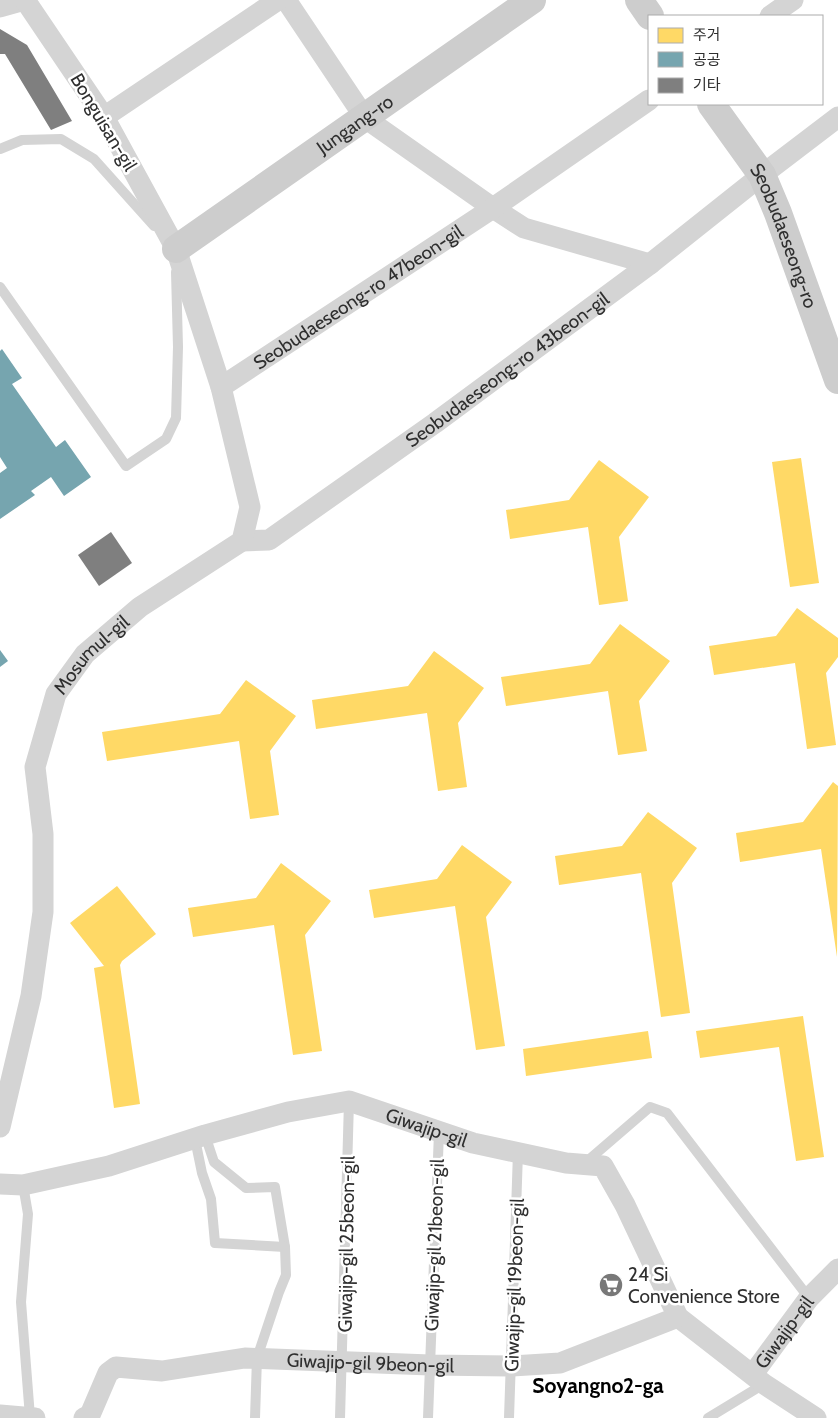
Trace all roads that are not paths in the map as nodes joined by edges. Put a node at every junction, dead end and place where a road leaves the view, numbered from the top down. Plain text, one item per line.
1 (25, 0) edge
2 (278, 0) edge
3 (286, 0) edge
4 (532, 0) edge
5 (639, 0) edge
6 (794, 0) edge
7 (0, 7) edge
8 (649, 15) edge
9 (772, 15) edge
10 (648, 101) edge
11 (713, 105) edge
12 (104, 117) junction
13 (838, 117) edge
14 (365, 118) junction
15 (0, 150) edge
16 (762, 175) junction
17 (494, 208) junction
18 (176, 249) junction
19 (650, 264) junction
20 (0, 287) edge
21 (838, 380) edge
22 (221, 387) junction
23 (242, 542) junction
24 (349, 1101) junction
25 (0, 1127) edge
26 (439, 1132) junction
27 (200, 1137) junction
28 (518, 1152) junction
29 (584, 1164) junction
30 (0, 1184) edge
31 (23, 1184) junction
32 (285, 1247) junction
33 (838, 1269) edge
34 (809, 1298) junction
35 (678, 1317) junction
36 (257, 1358) junction
37 (343, 1361) junction
38 (430, 1365) junction
39 (512, 1366) junction
40 (758, 1379) junction
41 (0, 1416) edge
42 (33, 1418) edge
43 (84, 1418) edge
44 (255, 1418) edge
45 (340, 1418) edge
46 (428, 1418) edge
47 (509, 1418) edge
48 (708, 1418) edge
49 (816, 1418) edge

1 - 7 street, Bonguisan-gil
1 - 12 street, Bonguisan-gil
2 - 12 street
3 - 14 street
4 - 14 street, Jungang-ro
5 - 8 street
6 - 9 street
10 - 17 street, Seobudaeseong-ro 47beon-gil
11 - 16 street, Seobudaeseong-ro
12 - 18 street, Bonguisan-gil
13 - 16 street, Seobudaeseong-ro 43beon-gil
14 - 17 street
14 - 18 street, Jungang-ro
15 - 18 lane
16 - 19 street, Seobudaeseong-ro 43beon-gil
16 - 21 street, Seobudaeseong-ro
17 - 19 street
17 - 22 street, Seobudaeseong-ro 47beon-gil
18 - 20 lane
18 - 22 street
19 - 23 street, Seobudaeseong-ro 43beon-gil
22 - 23 street
23 - 25 street, Mosumul-gil
24 - 26 street, Giwajip-gil
24 - 27 street, Giwajip-gil
24 - 37 lane, Giwajip-gil 25beon-gil
26 - 28 street, Giwajip-gil
26 - 38 lane, Giwajip-gil 21beon-gil
27 - 31 street, Giwajip-gil
27 - 32 lane
27 - 32 lane
28 - 29 street, Giwajip-gil
28 - 39 lane, Giwajip-gil 19beon-gil
29 - 34 lane
29 - 35 street, Giwajip-gil
30 - 31 street, Giwajip-gil
31 - 42 lane
32 - 36 lane
33 - 34 street, Giwajip-gil
34 - 40 street, Giwajip-gil
35 - 39 street, Giwajip-gil 9beon-gil
35 - 40 street, Giwajip-gil
36 - 37 street, Giwajip-gil 9beon-gil
36 - 43 street, Giwajip-gil 9beon-gil
36 - 44 lane
37 - 38 street, Giwajip-gil 9beon-gil
37 - 45 lane, Giwajip-gil 25beon-gil
38 - 39 street, Giwajip-gil 9beon-gil
38 - 46 lane, Giwajip-gil 21beon-gil
39 - 47 lane, Giwajip-gil 19beon-gil
40 - 48 lane
40 - 49 street, Giwajip-gil
41 - 42 street

